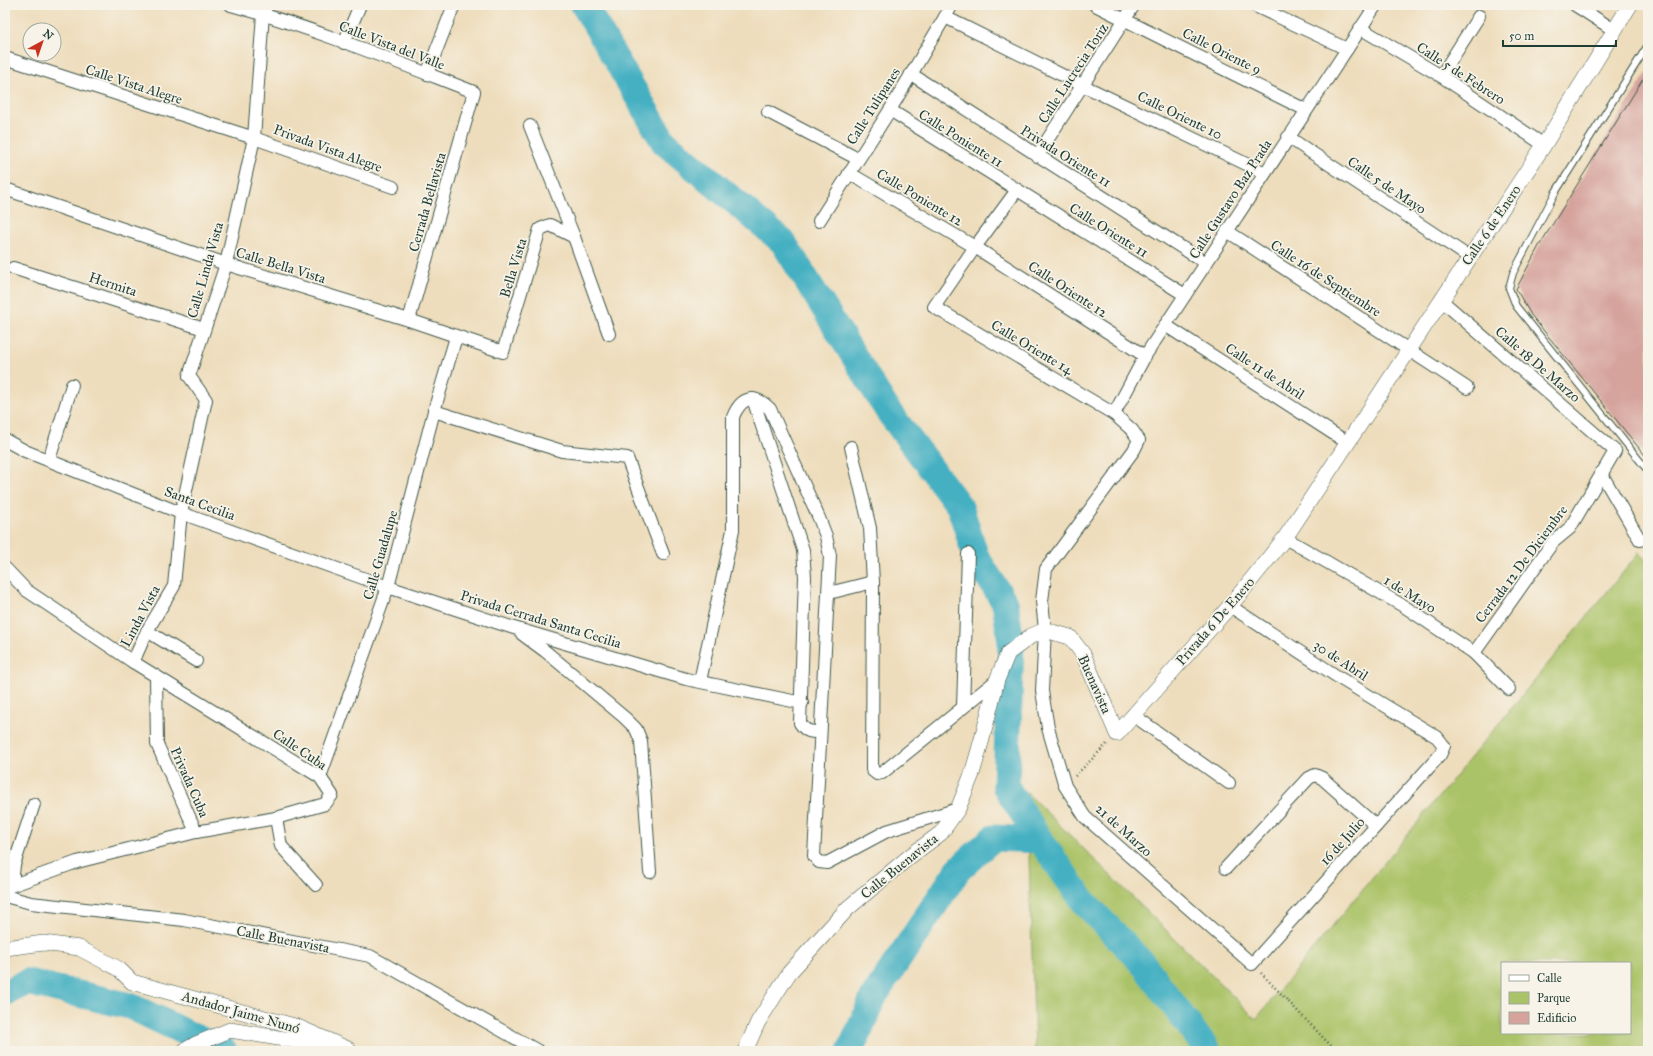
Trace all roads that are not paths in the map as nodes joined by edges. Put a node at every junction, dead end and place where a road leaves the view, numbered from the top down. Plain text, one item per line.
1 (231, 5) edge
2 (360, 5) edge
3 (454, 5) edge
4 (952, 5) edge
5 (1095, 5) edge
6 (1134, 5) edge
7 (1253, 5) edge
8 (1376, 5) edge
9 (1575, 5) edge
10 (1630, 5) edge
11 (265, 9) edge
12 (1479, 16) dead end
13 (945, 17) junction
14 (1125, 19) junction
15 (1360, 28) junction
16 (1614, 30) junction
17 (344, 42) junction
18 (1648, 45) edge
19 (1347, 49) junction
20 (5, 58) edge
21 (427, 74) junction
22 (911, 74) junction
23 (1441, 76) junction
24 (1082, 85) junction
25 (474, 92) joint
26 (890, 110) junction
27 (1306, 110) junction
28 (768, 112) dead end
29 (530, 126) dead end
30 (1288, 137) junction
31 (254, 138) junction
32 (1544, 145) junction
33 (1037, 156) junction
34 (858, 159) junction
35 (849, 173) junction
36 (1265, 173) junction
37 (392, 187) dead end
38 (5, 189) edge
39 (1017, 190) junction
40 (819, 221) dead end
41 (1227, 230) junction
42 (574, 237) junction
43 (975, 247) junction
44 (1469, 258) junction
45 (1206, 263) junction
46 (226, 264) junction
47 (13, 268) dead end
48 (1185, 295) junction
49 (1441, 300) junction
50 (410, 320) junction
51 (1165, 325) junction
52 (204, 329) junction
53 (609, 334) dead end
54 (456, 337) junction
55 (1409, 350) junction
56 (503, 352) joint
57 (1145, 356) junction
58 (72, 385) dead end
59 (1467, 388) dead end
60 (753, 399) junction
61 (434, 411) junction
62 (1114, 414) junction
63 (5, 440) edge
64 (1348, 443) junction
65 (851, 447) dead end
66 (1615, 450) joint
67 (49, 460) junction
68 (1648, 471) edge
69 (1602, 474) junction
70 (181, 513) junction
71 (1285, 538) junction
72 (1640, 540) dead end
73 (663, 554) dead end
74 (968, 554) dead end
75 (5, 568) edge
76 (873, 582) junction
77 (388, 586) junction
78 (829, 593) junction
79 (1230, 606) junction
80 (514, 628) junction
81 (1046, 630) junction
82 (147, 631) junction
83 (1474, 653) junction
84 (196, 661) dead end
85 (133, 662) junction
86 (156, 676) junction
87 (996, 680) junction
88 (700, 681) junction
89 (1509, 689) dead end
90 (802, 703) junction
91 (963, 707) junction
92 (1133, 715) junction
93 (820, 732) junction
94 (1117, 734) joint
95 (1437, 737) joint
96 (320, 777) junction
97 (1229, 783) dead end
98 (34, 804) dead end
99 (958, 809) junction
100 (276, 818) junction
101 (1376, 826) junction
102 (196, 832) junction
103 (1226, 868) dead end
104 (650, 872) dead end
105 (316, 885) dead end
106 (9, 886) edge
107 (5, 896) edge
108 (5, 948) edge
109 (1252, 964) joint
110 (521, 1047) edge
111 (352, 1050) edge
112 (184, 1051) edge
113 (538, 1051) edge
114 (745, 1051) edge

1 - 11 street, Calle Vista del Valle
2 - 17 street
3 - 21 street
4 - 13 street, Calle Tulipanes
5 - 14 street, Calle Oriente 9
6 - 14 street, Calle Lucrecia Toriz
7 - 19 street
8 - 15 street, Calle Gustavo Baz Prada
9 - 16 street
10 - 16 street, Calle 6 de Enero
11 - 17 street, Calle Vista del Valle
11 - 31 street, Calle Linda Vista
12 - 23 street
13 - 22 street, Calle Tulipanes
13 - 24 street, Calle Oriente 10
14 - 24 street, Calle Lucrecia Toriz
14 - 27 street, Calle Oriente 9
15 - 19 street, Calle Gustavo Baz Prada
15 - 23 street, Calle 5 de Febrero
16 - 32 street, Calle 6 de Enero
17 - 21 street, Calle Vista del Valle
18 - 68 lane
19 - 27 street, Calle Gustavo Baz Prada
20 - 31 street, Calle Vista Alegre
21 - 25 street, Calle Vista del Valle
22 - 26 street, Calle Tulipanes
22 - 33 street, Privada Oriente 11
23 - 32 street, Calle 5 de Febrero
24 - 33 street, Calle Lucrecia Toriz
24 - 36 street, Calle Oriente 10
25 - 50 street, Cerrada Bellavista
26 - 34 street, Calle Tulipanes
26 - 39 street, Calle Poniente 11
27 - 30 street, Calle Gustavo Baz Prada
28 - 34 street
29 - 42 street
30 - 36 street, Calle Gustavo Baz Prada
30 - 44 street, Calle 5 de Mayo
31 - 37 street, Privada Vista Alegre
31 - 46 street, Calle Linda Vista
32 - 44 street, Calle 6 de Enero
33 - 45 street, Privada Oriente 11
34 - 35 street, Calle Tulipanes
35 - 40 street, Calle Tulipanes
35 - 43 street, Calle Poniente 12
36 - 41 street, Calle Gustavo Baz Prada
38 - 46 street, Calle Bella Vista
39 - 43 street
39 - 48 street, Calle Oriente 11
41 - 45 street, Calle Gustavo Baz Prada
41 - 55 street, Calle 16 de Septiembre
42 - 53 street
42 - 56 street, Bella Vista
43 - 57 street, Calle Oriente 12
43 - 62 street, Calle Oriente 14
44 - 49 street, Calle 6 de Enero
45 - 48 street, Calle Gustavo Baz Prada
46 - 50 street, Calle Bella Vista
46 - 52 street, Calle Linda Vista
47 - 52 street, Hermita
48 - 51 street, Calle Gustavo Baz Prada
49 - 55 street, Calle 6 de Enero
49 - 66 street, Calle 18 De Marzo
50 - 54 street, Calle Bella Vista
51 - 57 street, Calle Gustavo Baz Prada
51 - 64 street, Calle 11 de Abril
52 - 70 street, Calle Linda Vista
54 - 56 street, Calle Bella Vista
54 - 61 street, Calle Guadalupe
55 - 59 street, Calle 16 de Septiembre
55 - 64 street, Calle 6 de Enero
57 - 62 street, Calle Gustavo Baz Prada
58 - 67 street
60 - 78 street
60 - 88 street
60 - 90 street
61 - 73 street
61 - 77 street, Calle Guadalupe
62 - 81 street, Calle Oriente 14
63 - 67 street, Santa Cecilia
64 - 71 street, Privada 6 De Enero
65 - 76 street
66 - 69 street, Cerrada 12 De Diciembre
67 - 70 street, Santa Cecilia
69 - 72 street
69 - 83 street, Cerrada 12 De Diciembre
70 - 77 street, Santa Cecilia
70 - 82 street, Linda Vista
71 - 79 street, Privada 6 De Enero
71 - 83 street, 1 de Mayo
74 - 91 street
75 - 85 street, Calle Cuba
76 - 78 street
76 - 91 street
77 - 80 street, Privada Cerrada Santa Cecilia
77 - 96 street, Calle Guadalupe
78 - 93 street
79 - 92 street, Privada 6 De Enero
79 - 95 street, 30 de Abril
80 - 88 street, Privada Cerrada Santa Cecilia
80 - 104 street
81 - 87 street, Calle Buenavista
81 - 94 street, Buenavista
81 - 109 street, 21 de Marzo
82 - 84 street
82 - 85 street, Linda Vista
83 - 89 street, 1 de Mayo
85 - 86 street, Calle Cuba
86 - 96 street, Calle Cuba
86 - 102 street, Privada Cuba
87 - 91 street
87 - 99 street, Calle Buenavista
88 - 90 street, Privada Cerrada Santa Cecilia
90 - 93 street
92 - 94 street, Privada 6 De Enero
92 - 97 street
93 - 99 street
95 - 101 street, 16 de Julio
96 - 100 street, Calle Cuba
98 - 106 street
99 - 114 street, Calle Buenavista
100 - 102 street, Calle Cuba
100 - 105 street
101 - 103 street
101 - 109 street, 16 de Julio
102 - 106 street, Calle Cuba
107 - 110 street, Calle Buenavista
108 - 111 street, Andador Jaime Nunó
110 - 113 street, Calle Buenavista
111 - 112 street

